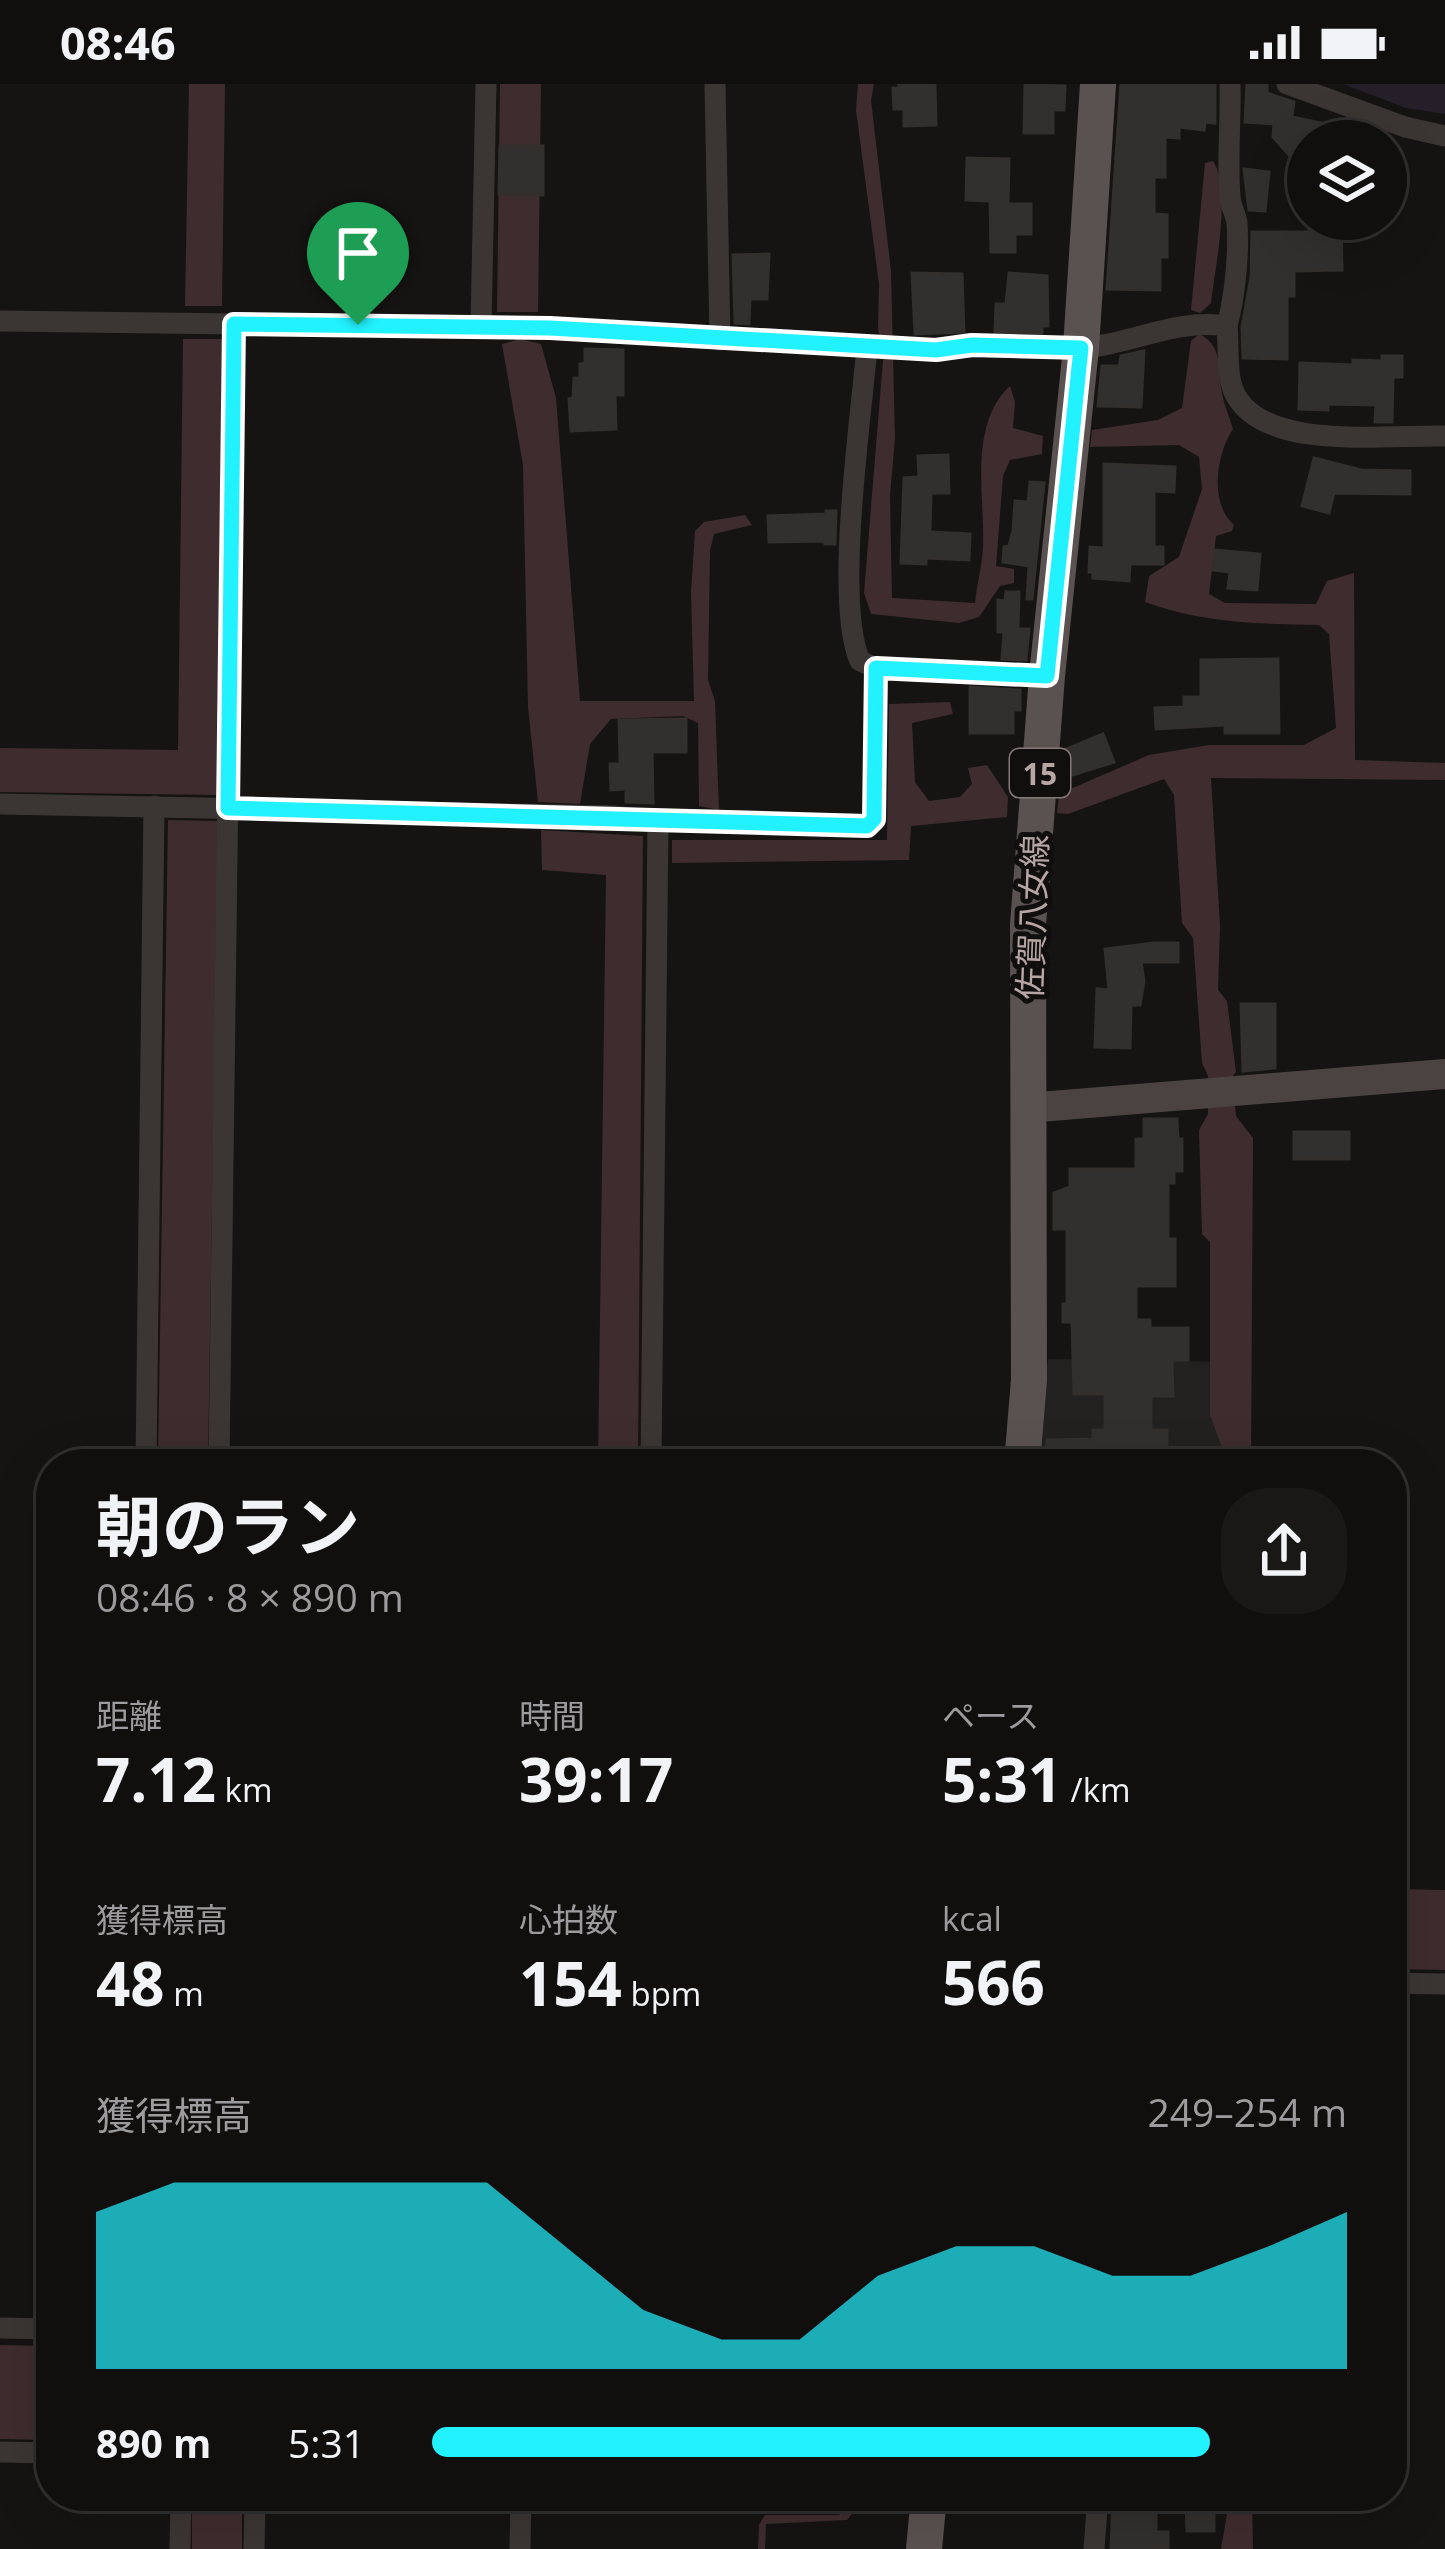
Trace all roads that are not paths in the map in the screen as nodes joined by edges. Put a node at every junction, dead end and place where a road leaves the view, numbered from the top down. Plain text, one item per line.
1 (486, 84) edge
2 (1098, 84) edge
3 (1230, 84) edge
4 (1287, 84) edge
5 (716, 86) edge
6 (1445, 136) edge
7 (0, 321) edge
8 (234, 324) junction
9 (481, 326) junction
10 (1227, 326) junction
11 (720, 340) junction
12 (880, 348) junction
13 (1081, 348) junction
14 (1445, 436) edge
15 (876, 668) junction
16 (1047, 676) junction
17 (0, 804) edge
18 (154, 806) junction
19 (228, 808) junction
20 (658, 821) junction
21 (1445, 1074) edge
22 (1028, 1108) junction
23 (146, 1449) edge
24 (220, 1449) edge
25 (651, 1449) edge
26 (1023, 1449) edge
27 (1407, 1983) edge
28 (1445, 1984) edge
29 (0, 2328) edge
30 (36, 2329) edge
31 (0, 2452) edge
32 (36, 2452) edge
33 (181, 2511) edge
34 (255, 2511) edge
35 (521, 2511) edge
36 (927, 2511) edge
37 (1097, 2511) edge
38 (180, 2549) edge
39 (254, 2549) edge
40 (520, 2549) edge
41 (924, 2549) edge
42 (1094, 2549) edge

1 - 9 street
2 - 13 main road, 佐賀八女線 / 15
3 - 10 street
4 - 6 street
5 - 11 street
7 - 8 street
8 - 9 street
8 - 19 street
9 - 11 street
10 - 13 street
10 - 14 street
11 - 12 street
12 - 13 street
12 - 15 street
13 - 16 main road, 佐賀八女線 / 15
15 - 16 street
15 - 20 street
16 - 22 main road, 佐賀八女線 / 15
17 - 18 street
18 - 19 street
18 - 23 street
19 - 20 street
19 - 24 street
20 - 25 street
21 - 22 street
22 - 26 main road, 佐賀八女線 / 15
27 - 28 street
29 - 30 street
31 - 32 street
33 - 38 street
34 - 39 street
35 - 40 street
36 - 41 main road
37 - 42 street

